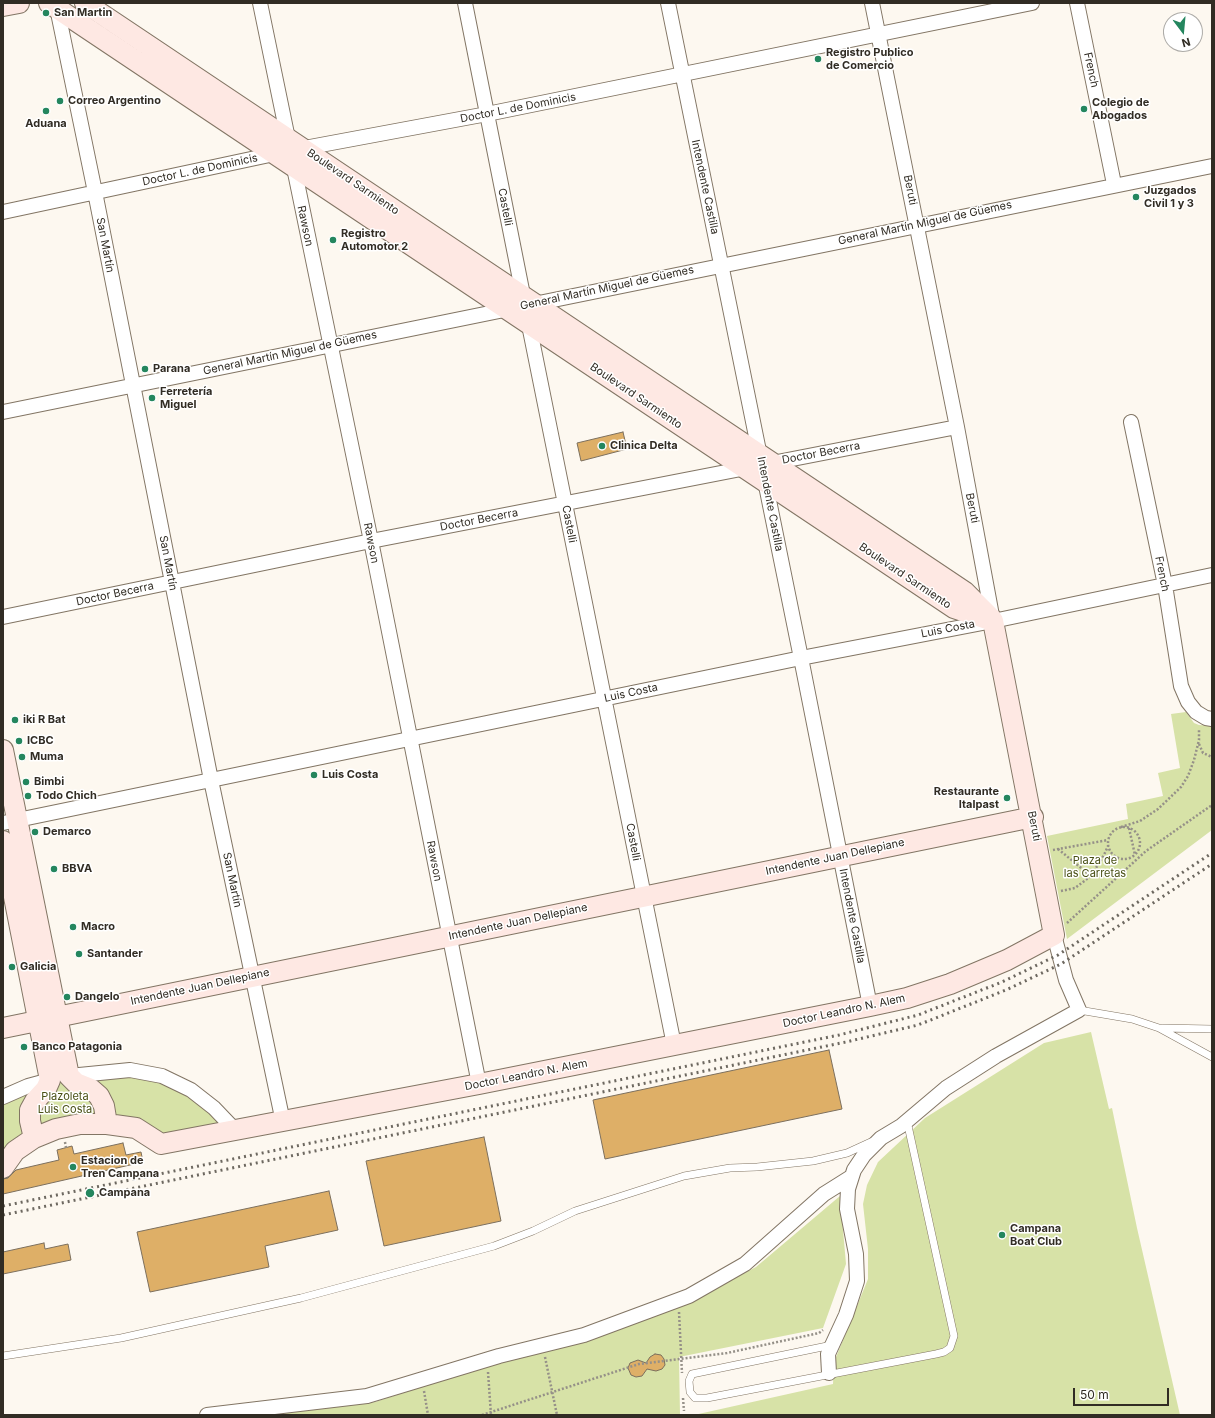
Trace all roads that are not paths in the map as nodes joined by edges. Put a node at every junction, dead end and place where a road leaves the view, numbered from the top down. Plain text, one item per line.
1 (19, 3) edge
2 (85, 3) edge
3 (260, 3) edge
4 (465, 3) edge
5 (668, 3) edge
6 (872, 3) edge
7 (1032, 3) edge
8 (1077, 3) edge
9 (54, 5) edge
10 (3, 6) edge
11 (879, 34) junction
12 (682, 74) junction
13 (487, 114) junction
14 (290, 152) junction
15 (1212, 166) edge
16 (1114, 184) junction
17 (95, 192) junction
18 (3, 212) edge
19 (917, 225) junction
20 (721, 265) junction
21 (524, 308) junction
22 (330, 345) junction
23 (133, 385) junction
24 (3, 412) edge
25 (1131, 422) dead end
26 (957, 427) junction
27 (761, 466) junction
28 (564, 503) junction
29 (371, 541) junction
30 (1212, 575) edge
31 (172, 582) junction
32 (1165, 585) junction
33 (3, 617) edge
34 (993, 621) junction
35 (801, 658) junction
36 (604, 698) junction
37 (1206, 717) edge
38 (409, 739) junction
39 (3, 750) edge
40 (211, 780) junction
41 (1033, 817) junction
42 (10, 821) edge
43 (3, 841) edge
44 (840, 856) junction
45 (644, 897) junction
46 (1054, 935) junction
47 (449, 936) junction
48 (252, 977) junction
49 (870, 1006) junction
50 (1079, 1010) junction
51 (48, 1019) junction
52 (3, 1028) edge
53 (1159, 1028) junction
54 (1212, 1030) edge
55 (674, 1045) junction
56 (1212, 1057) edge
57 (59, 1078) junction
58 (479, 1084) junction
59 (3, 1097) edge
60 (907, 1121) junction
61 (283, 1122) junction
62 (107, 1124) junction
63 (234, 1130) junction
64 (34, 1138) junction
65 (881, 1138) junction
66 (3, 1168) edge
67 (851, 1177) junction
68 (832, 1345) junction
69 (3, 1356) edge
70 (829, 1373) junction
71 (207, 1415) edge

1 - 10 street
2 - 14 street, Boulevard Sarmiento
3 - 14 street, Rawson
4 - 13 street, Castelli
5 - 12 street, Intendente Castilla
6 - 11 street, Beruti
7 - 11 street, Doctor L. de Dominicis
8 - 16 street, French
9 - 14 street, Boulevard Sarmiento
9 - 17 street, San Martín
11 - 12 street, Doctor L. de Dominicis
11 - 19 street, Beruti
12 - 13 street, Doctor L. de Dominicis
12 - 20 street, Intendente Castilla
13 - 14 street, Doctor L. de Dominicis
13 - 21 street, Castelli
14 - 17 street, Doctor L. de Dominicis
14 - 21 street, Boulevard Sarmiento
14 - 22 street, Rawson
15 - 16 street, General Martín Miguel de Güemes
16 - 19 street, General Martín Miguel de Güemes
17 - 18 street, Doctor L. de Dominicis
17 - 23 street, San Martín
19 - 20 street, General Martín Miguel de Güemes
19 - 26 street, Beruti
20 - 21 street, General Martín Miguel de Güemes
20 - 27 street, Intendente Castilla
21 - 22 street, General Martín Miguel de Güemes
21 - 27 street, Boulevard Sarmiento
21 - 28 street, Castelli
22 - 23 street, General Martín Miguel de Güemes
22 - 29 street, Rawson
23 - 24 street, General Martín Miguel de Güemes
23 - 31 street, San Martín
25 - 32 street, French
26 - 27 street, Doctor Becerra
26 - 34 street, Beruti
27 - 28 street, Doctor Becerra
27 - 34 street, Boulevard Sarmiento
27 - 35 street, Intendente Castilla
28 - 29 street, Doctor Becerra
28 - 36 street, Castelli
29 - 31 street, Doctor Becerra
29 - 38 street, Rawson
30 - 32 street, Luis Costa
31 - 33 street, Doctor Becerra
31 - 40 street, San Martín
32 - 34 street, Luis Costa
32 - 37 street, French
34 - 35 street, Luis Costa
34 - 41 street, Beruti
35 - 36 street, Luis Costa
35 - 44 street, Intendente Castilla
36 - 38 street, Luis Costa
36 - 45 street, Castelli
38 - 40 street, Luis Costa
38 - 47 street, Rawson
39 - 42 street
40 - 42 street, Luis Costa
40 - 48 street, San Martín
41 - 44 street, Intendente Juan Dellepiane
41 - 46 street, Beruti
42 - 51 street
43 - 51 street
44 - 45 street, Intendente Juan Dellepiane
44 - 49 street, Intendente Castilla
45 - 47 street, Intendente Juan Dellepiane
45 - 55 street, Castelli
46 - 49 street, Doctor Leandro N. Alem
46 - 50 street, Beruti
47 - 48 street, Intendente Juan Dellepiane
47 - 58 street, Rawson
48 - 51 street, Intendente Juan Dellepiane
48 - 61 street, San Martín
49 - 55 street, Doctor Leandro N. Alem
50 - 53 lane
50 - 60 street
51 - 52 street, Intendente Juan Dellepiane
51 - 57 street
53 - 54 lane
53 - 56 lane
55 - 58 street, Doctor Leandro N. Alem
57 - 59 street
57 - 62 street
57 - 63 street
57 - 64 street
58 - 61 street, Doctor Leandro N. Alem
60 - 65 street
60 - 70 lane
61 - 63 street, Doctor Leandro N. Alem
62 - 63 street, Doctor Leandro N. Alem
62 - 64 street, Doctor Leandro N. Alem
64 - 66 street, Doctor Leandro N. Alem
65 - 67 street
65 - 69 lane
67 - 68 street
67 - 71 street
68 - 70 street
68 - 70 lane

